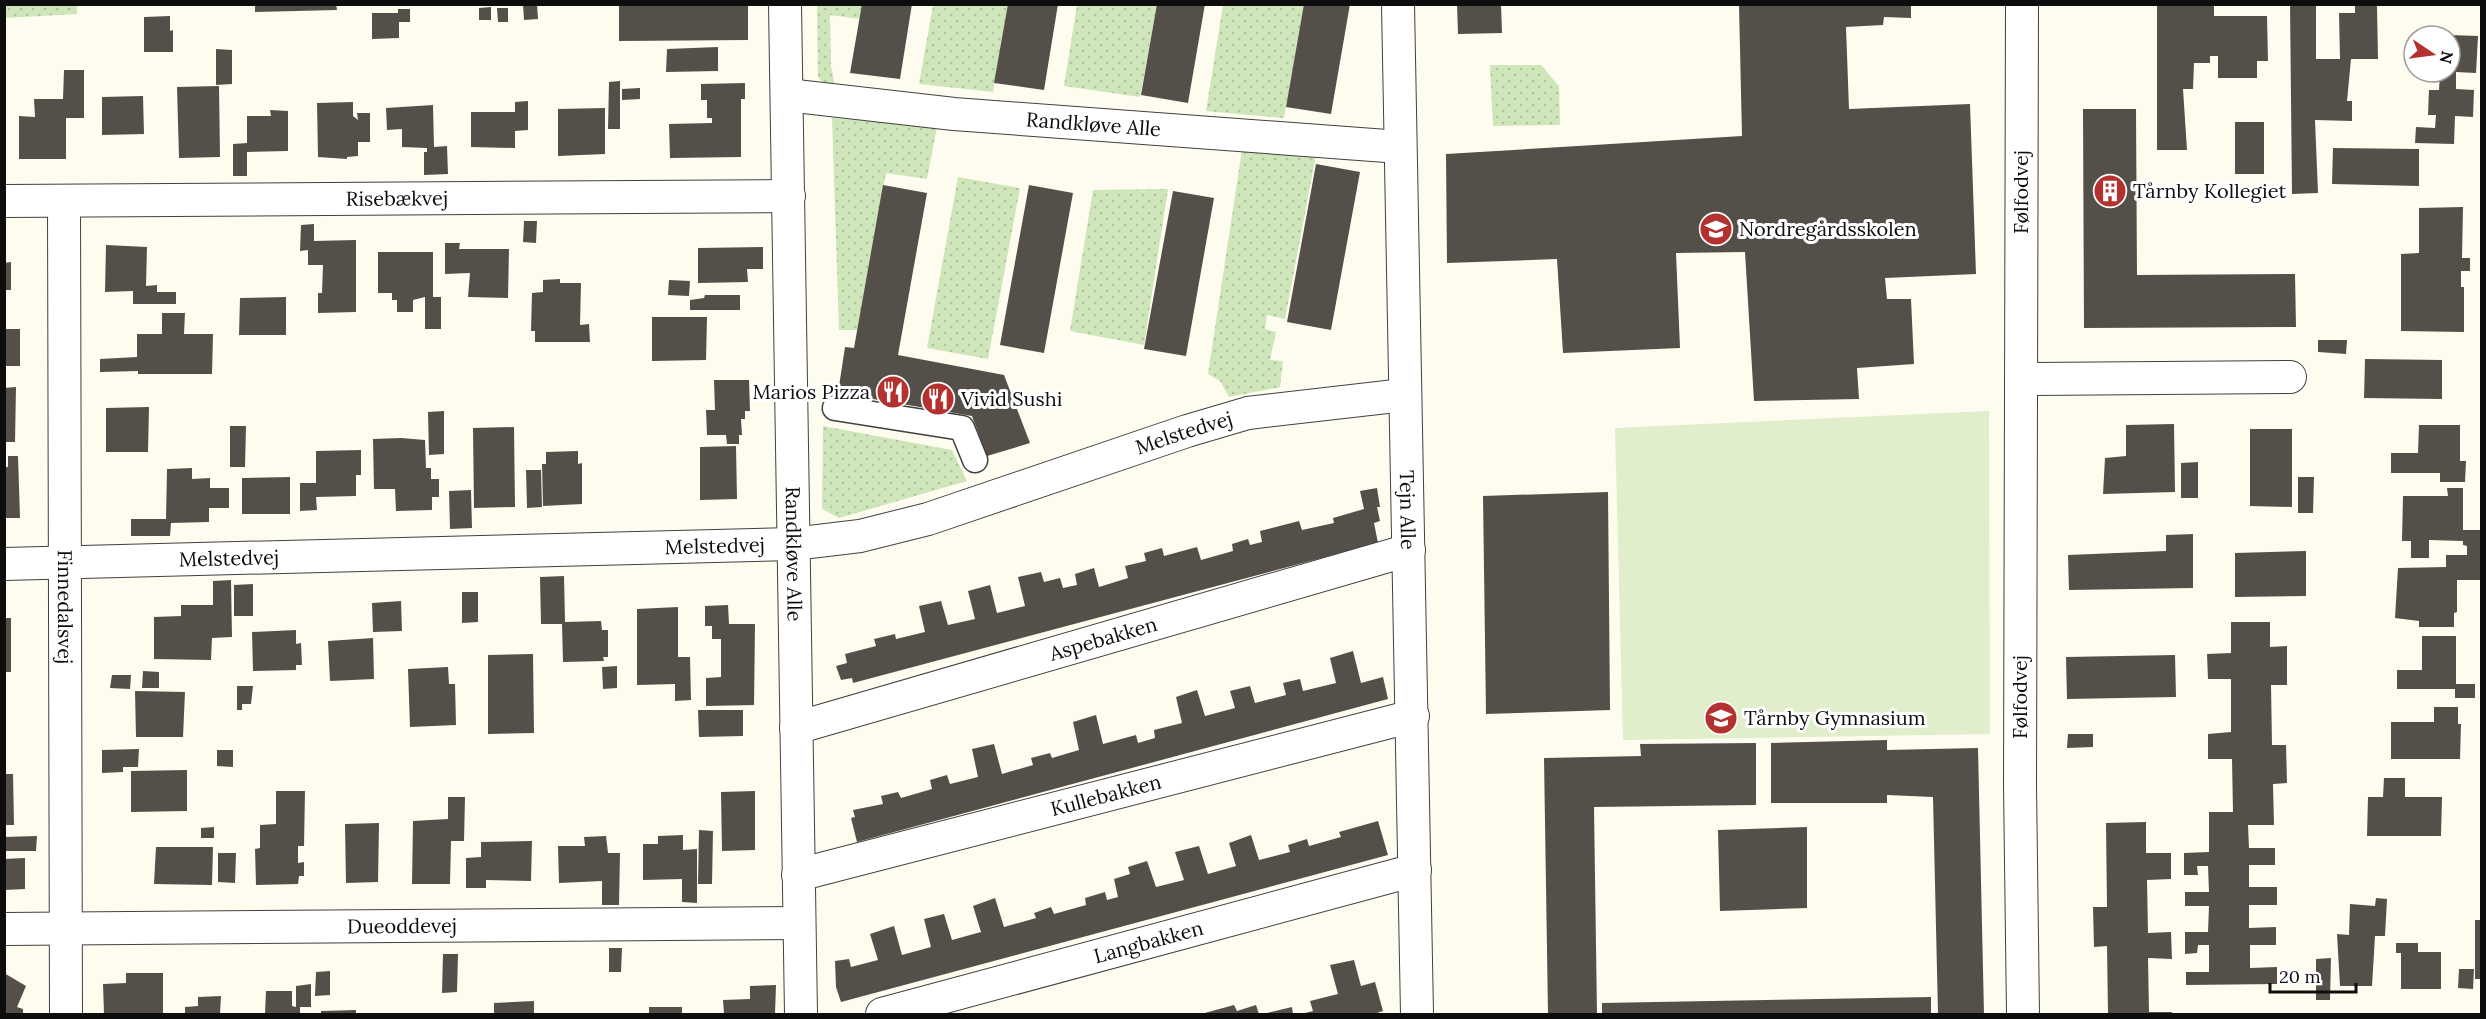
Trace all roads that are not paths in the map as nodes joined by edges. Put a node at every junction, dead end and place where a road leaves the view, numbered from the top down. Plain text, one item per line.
1 (785, 4) edge
2 (1398, 4) edge
3 (2022, 4) edge
4 (787, 95) junction
5 (1400, 147) junction
6 (789, 196) junction
7 (4, 201) edge
8 (64, 201) junction
9 (2290, 377) dead end
10 (2021, 379) junction
11 (1404, 395) junction
12 (835, 408) dead end
13 (975, 460) dead end
14 (793, 544) junction
15 (1409, 550) junction
16 (65, 563) junction
17 (4, 564) edge
18 (1413, 716) junction
19 (796, 728) junction
20 (1415, 870) junction
21 (798, 875) junction
22 (799, 923) junction
23 (4, 928) edge
24 (65, 928) junction
25 (66, 1014) edge
26 (801, 1014) edge
27 (882, 1014) edge
28 (1417, 1014) edge
29 (2023, 1014) edge

1 - 4 street, Randkløve Alle
2 - 5 street, Tejn Alle
3 - 10 street, Følfodvej
4 - 5 street, Randkløve Alle
4 - 6 street, Randkløve Alle
5 - 11 street, Tejn Alle
6 - 8 street, Risebækvej
6 - 14 street, Randkløve Alle
7 - 8 street, Risebækvej
8 - 16 street, Finnedalsvej
9 - 10 street
10 - 29 street, Følfodvej
11 - 14 street, Melstedvej
11 - 15 street, Tejn Alle
12 - 13 street
14 - 16 street, Melstedvej
14 - 19 street, Randkløve Alle
15 - 18 street, Tejn Alle
15 - 19 street, Aspebakken
16 - 17 street, Melstedvej
16 - 24 street, Finnedalsvej
18 - 20 street, Tejn Alle
18 - 21 street, Kullebakken
19 - 21 street, Randkløve Alle
20 - 27 street, Langbakken
20 - 28 street, Tejn Alle
21 - 22 street, Randkløve Alle
22 - 24 street, Dueoddevej
22 - 26 street, Randkløve Alle
23 - 24 street, Dueoddevej
24 - 25 street, Finnedalsvej

